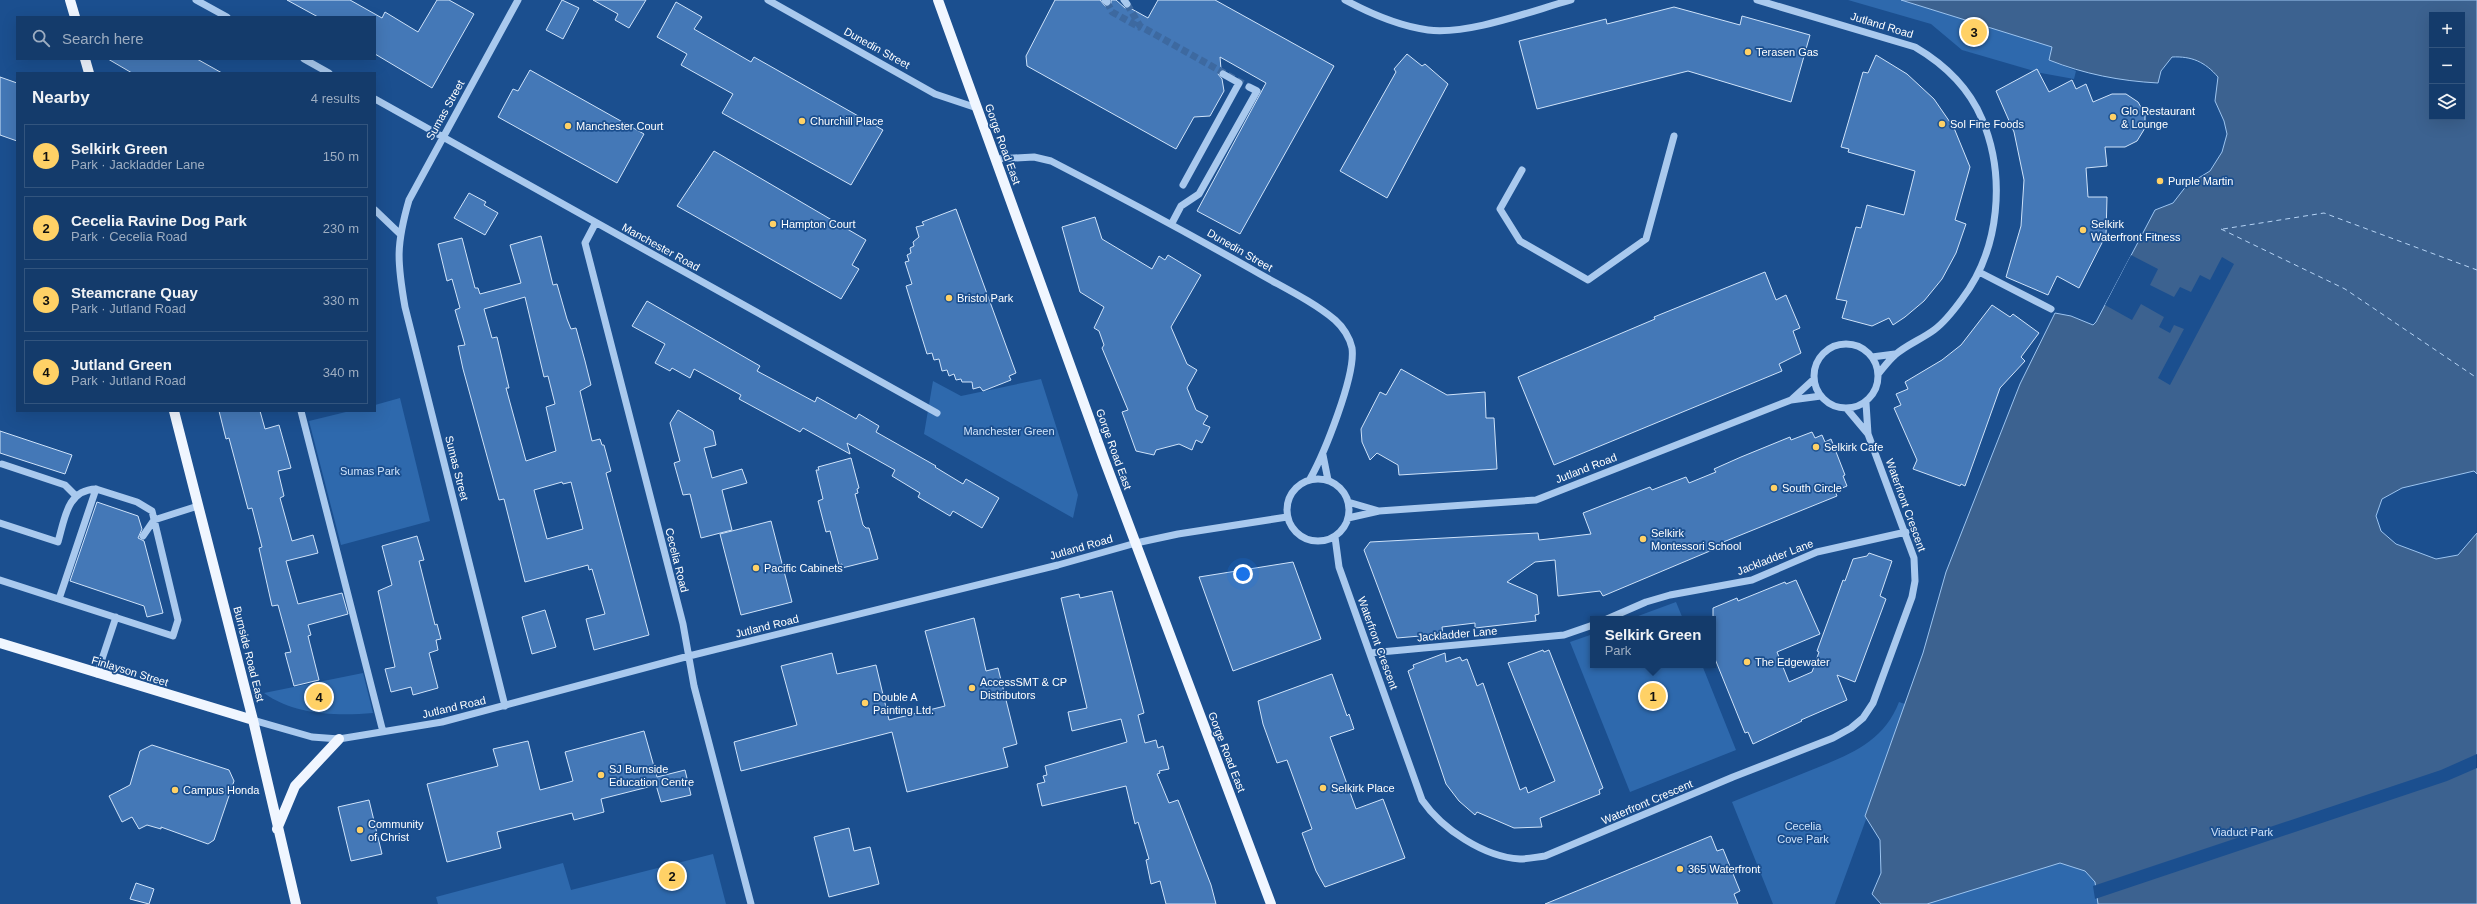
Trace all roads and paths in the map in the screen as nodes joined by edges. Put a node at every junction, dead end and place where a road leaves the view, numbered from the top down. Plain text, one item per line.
1 (70, 0) edge
2 (196, 0) edge
3 (518, 0) edge
4 (768, 0) edge
5 (938, 0) edge
6 (1345, 0) edge
7 (1571, 0) edge
8 (1757, 0) edge
9 (75, 16) edge
10 (225, 16) edge
11 (85, 60) edge
12 (306, 60) edge
13 (89, 72) edge
14 (327, 72) edge
15 (1223, 74) dead end
16 (1249, 87) dead end
17 (376, 100) edge
18 (978, 108) junction
19 (1674, 136) dead end
20 (443, 138) junction
21 (996, 159) junction
22 (1522, 170) dead end
23 (1183, 185) dead end
24 (376, 211) edge
25 (1172, 223) junction
26 (595, 224) junction
27 (399, 233) junction
28 (1979, 272) junction
29 (2051, 309) dead end
30 (1896, 354) junction
31 (1872, 357) junction
32 (1879, 373) junction
33 (1814, 379) junction
34 (1821, 396) junction
35 (1790, 400) junction
36 (1866, 403) junction
37 (1847, 409) junction
38 (174, 412) edge
39 (301, 412) edge
40 (937, 413) dead end
41 (1868, 434) junction
42 (1323, 455) junction
43 (2, 464) dead end
44 (1310, 479) junction
45 (1328, 480) junction
46 (96, 489) junction
47 (75, 495) junction
48 (1348, 502) junction
49 (198, 506) junction
50 (1379, 512) junction
51 (1287, 516) junction
52 (1348, 518) junction
53 (154, 520) junction
54 (0, 523) edge
55 (1906, 532) junction
56 (143, 536) dead end
57 (1335, 537) junction
58 (1136, 543) junction
59 (0, 580) edge
60 (59, 599) junction
61 (1614, 616) edge
62 (116, 617) junction
63 (1590, 626) edge
64 (0, 643) edge
65 (1370, 653) junction
66 (689, 656) junction
67 (97, 674) junction
68 (505, 706) junction
69 (253, 720) junction
70 (383, 732) junction
71 (339, 739) junction
72 (277, 829) junction
73 (296, 904) edge
74 (751, 904) edge
75 (1271, 904) edge

1 - 9 main road
2 - 10 street
3 - 20 street, Sumas Street
4 - 18 street, Dunedin Street
5 - 18 main road, Gorge Road East
6 - 7 street
8 - 28 street, Jutland Road
11 - 13 main road
12 - 14 street
15 - 23 street
16 - 25 street
17 - 20 street, Manchester Road
18 - 21 main road, Gorge Road East
19 - 22 street
20 - 26 street, Manchester Road
20 - 27 street, Sumas Street
21 - 25 street, Dunedin Street
21 - 58 main road, Gorge Road East
24 - 27 street
25 - 42 street, Dunedin Street
26 - 40 street, Manchester Road
26 - 66 street, Cecelia Road
27 - 68 street, Sumas Street
28 - 29 street
28 - 30 street, Jutland Road
30 - 31 street, Jutland Road
30 - 32 street, Jutland Road
31 - 32 street
31 - 33 street
32 - 36 street
33 - 34 street
33 - 35 street, Jutland Road
34 - 35 street, Jutland Road
34 - 37 street
35 - 50 street, Jutland Road
36 - 37 street
36 - 41 street, Waterfront Crescent
37 - 41 street, Waterfront Crescent
38 - 49 main road, Burnside Road East
39 - 70 street
41 - 55 street, Waterfront Crescent
42 - 44 street, Dunedin Street
42 - 45 street, Dunedin Street
43 - 47 street
44 - 45 street
44 - 51 street
45 - 48 street
46 - 47 street
46 - 53 street
46 - 60 street
47 - 54 street
48 - 50 street, Jutland Road
48 - 52 street
49 - 53 street
49 - 69 main road, Burnside Road East
50 - 52 street, Jutland Road
51 - 57 street
51 - 58 street, Jutland Road
52 - 57 street
53 - 56 street
53 - 62 street
55 - 61 street, Jackladder Lane
55 - 65 street, Waterfront Crescent
57 - 65 street, Waterfront Crescent
58 - 66 street, Jutland Road
58 - 75 main road, Gorge Road East
59 - 60 street
60 - 62 street
62 - 67 street
63 - 65 street, Jackladder Lane
64 - 67 main road, Finlayson Street
66 - 68 street, Jutland Road
66 - 74 street, Cecelia Road
67 - 69 main road, Finlayson Street
68 - 70 street, Jutland Road
69 - 71 street, Jutland Road
69 - 72 main road, Burnside Road East
70 - 71 street, Jutland Road
71 - 72 main road
72 - 73 main road, Burnside Road East

